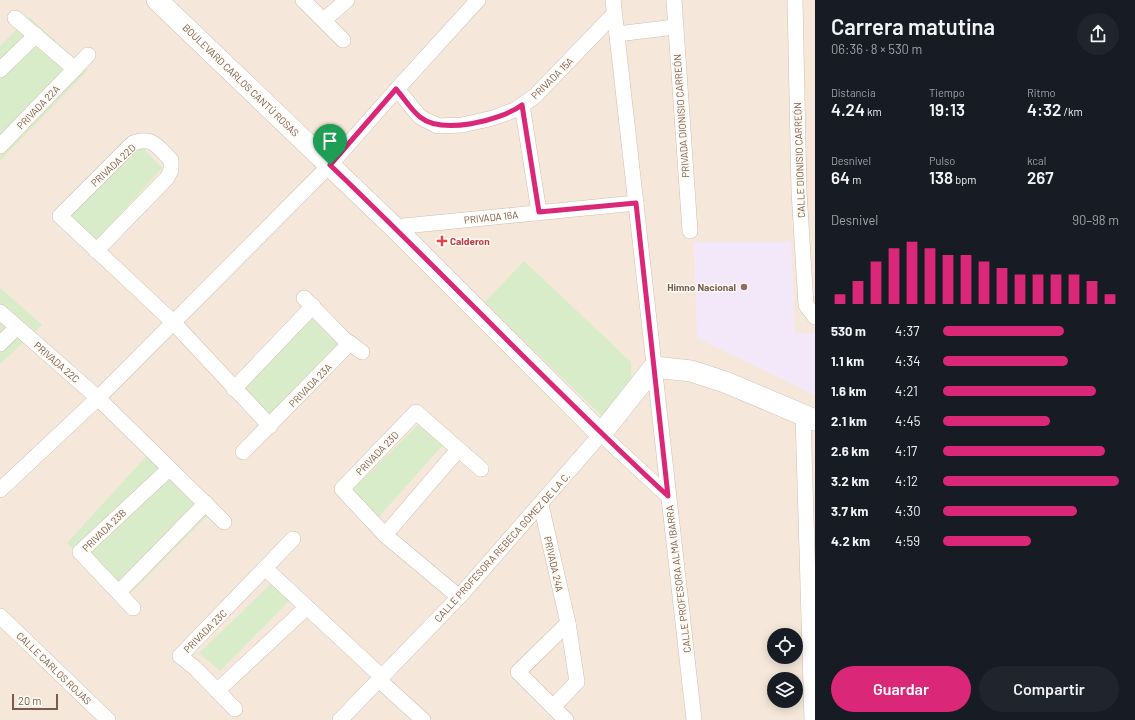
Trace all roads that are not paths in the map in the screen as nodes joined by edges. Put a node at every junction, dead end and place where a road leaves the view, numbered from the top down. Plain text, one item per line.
1 (157, 0) edge
2 (303, 0) edge
3 (347, 0) edge
4 (477, 0) edge
5 (674, 0) edge
6 (795, 0) edge
7 (614, 7) edge
8 (15, 18) dead end
9 (324, 20) junction
10 (675, 27) junction
11 (617, 34) junction
12 (36, 35) junction
13 (343, 40) dead end
14 (88, 55) dead end
15 (76, 69) junction
16 (0, 70) edge
17 (396, 89) junction
18 (522, 105) junction
19 (0, 146) edge
20 (330, 165) junction
21 (636, 203) junction
22 (539, 212) junction
23 (394, 226) junction
24 (690, 232) dead end
25 (96, 251) junction
26 (0, 312) edge
27 (815, 317) edge
28 (173, 322) junction
29 (16, 327) junction
30 (350, 343) junction
31 (0, 344) edge
32 (362, 352) dead end
33 (654, 367) junction
34 (234, 389) junction
35 (98, 398) junction
36 (809, 418) edge
37 (270, 426) junction
38 (601, 434) junction
39 (457, 451) junction
40 (243, 452) dead end
41 (169, 469) junction
42 (480, 469) dead end
43 (0, 490) edge
44 (668, 496) junction
45 (206, 503) junction
46 (541, 505) junction
47 (224, 522) dead end
48 (385, 535) junction
49 (293, 539) dead end
50 (266, 569) junction
51 (119, 592) junction
52 (459, 597) junction
53 (307, 607) junction
54 (133, 608) dead end
55 (0, 616) edge
56 (568, 623) junction
57 (381, 678) junction
58 (217, 690) junction
59 (553, 707) junction
60 (235, 709) dead end
61 (690, 717) edge
62 (108, 720) edge
63 (340, 720) edge
64 (423, 720) edge
65 (566, 720) edge
66 (812, 720) edge

1 - 20 street, BOULEVARD CARLOS CANTÚ ROSAS
2 - 9 street
3 - 9 street
4 - 17 street
5 - 10 street, PRIVADA DIONISIO CARREÓN
6 - 27 street, CALLE DIONISIO CARREÓN
7 - 11 street, CALLE PROFESORA ALMA IBARRA
7 - 18 street, PRIVADA 15A
8 - 12 street
9 - 13 street
10 - 11 street
10 - 24 street, PRIVADA DIONISIO CARREÓN
11 - 21 street, CALLE PROFESORA ALMA IBARRA
12 - 15 street
12 - 16 street
14 - 15 street, PRIVADA 22A
15 - 19 street, PRIVADA 22A
17 - 18 street, PRIVADA 15A
17 - 20 street
18 - 22 street
20 - 23 street, BOULEVARD CARLOS CANTÚ ROSAS
20 - 28 street
21 - 22 street, PRIVADA 16A
21 - 33 street, CALLE PROFESORA ALMA IBARRA
22 - 23 street, PRIVADA 16A
23 - 38 street, BOULEVARD CARLOS CANTÚ ROSAS
25 - 25 street, PRIVADA 22D
25 - 28 street, PRIVADA 22D
26 - 29 street, PRIVADA 22C
28 - 34 street
28 - 35 street
29 - 31 street
29 - 35 street, PRIVADA 22C
30 - 32 street
30 - 34 street
30 - 37 street, PRIVADA 23A
33 - 36 street
33 - 38 street, CALLE PROFESORA REBECA GÓMEZ DE LA C.
33 - 44 street, CALLE PROFESORA ALMA IBARRA
34 - 37 street
35 - 41 street
35 - 43 street
36 - 66 street
37 - 40 street, PRIVADA 23A
38 - 44 street, BOULEVARD CARLOS CANTÚ ROSAS
38 - 46 street, CALLE PROFESORA REBECA GÓMEZ DE LA C.
39 - 42 street, PRIVADA 23D
39 - 48 street
39 - 48 street, PRIVADA 23D
41 - 45 street
41 - 51 street, PRIVADA 23B
44 - 61 street, CALLE PROFESORA ALMA IBARRA
45 - 47 street
45 - 51 street
46 - 52 street, CALLE PROFESORA REBECA GÓMEZ DE LA C.
46 - 56 street, PRIVADA 24A
48 - 52 street, PRIVADA 23D
49 - 50 street, PRIVADA 23C
50 - 53 street
50 - 58 street, PRIVADA 23C
51 - 54 street, PRIVADA 23B
52 - 57 street, CALLE PROFESORA REBECA GÓMEZ DE LA C.
53 - 57 street
53 - 58 street
55 - 62 street, CALLE CARLOS ROJAS
56 - 59 street, PRIVADA 24A
56 - 59 street
57 - 63 street, CALLE PROFESORA REBECA GÓMEZ DE LA C.
57 - 64 street
58 - 60 street, PRIVADA 23C
59 - 65 street

